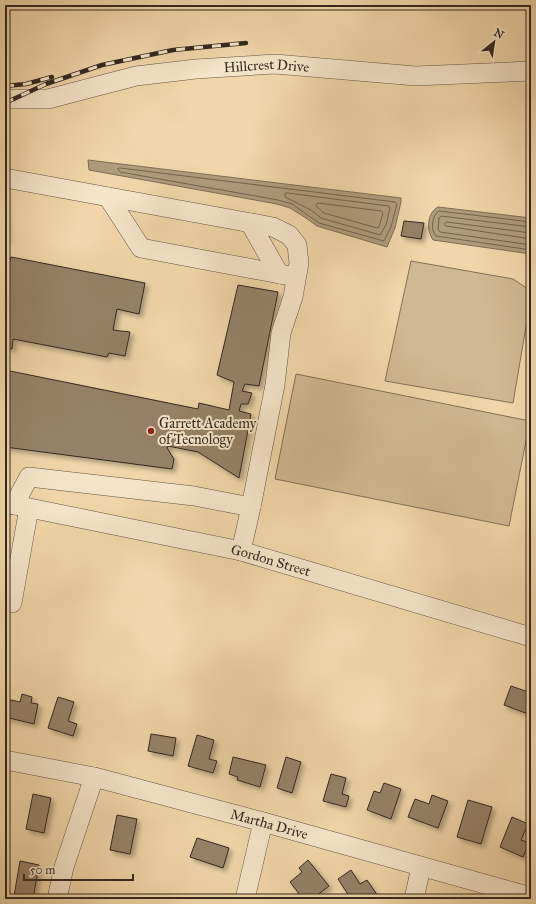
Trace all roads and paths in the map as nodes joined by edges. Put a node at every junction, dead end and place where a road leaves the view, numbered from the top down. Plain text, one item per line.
1 (531, 71) edge
2 (5, 99) edge
3 (5, 178) edge
4 (108, 197) junction
5 (250, 223) junction
6 (288, 275) junction
7 (16, 505) edge
8 (251, 507) junction
9 (241, 551) junction
10 (12, 603) dead end
11 (531, 637) edge
12 (5, 760) edge
13 (94, 777) junction
14 (263, 822) junction
15 (421, 867) junction
16 (531, 896) edge
17 (58, 899) edge
18 (245, 899) edge
19 (414, 899) edge

1 - 2 street, Hillcrest Drive
3 - 4 street
4 - 5 street
4 - 6 street
5 - 6 street
5 - 6 street
6 - 8 street
7 - 8 street
7 - 9 street, Gordon Street
7 - 10 street
8 - 9 street
9 - 11 street, Gordon Street
12 - 13 street, Martha Drive
13 - 14 street, Martha Drive
13 - 17 street
14 - 15 street, Martha Drive
14 - 18 street
15 - 16 street, Martha Drive
15 - 19 street

